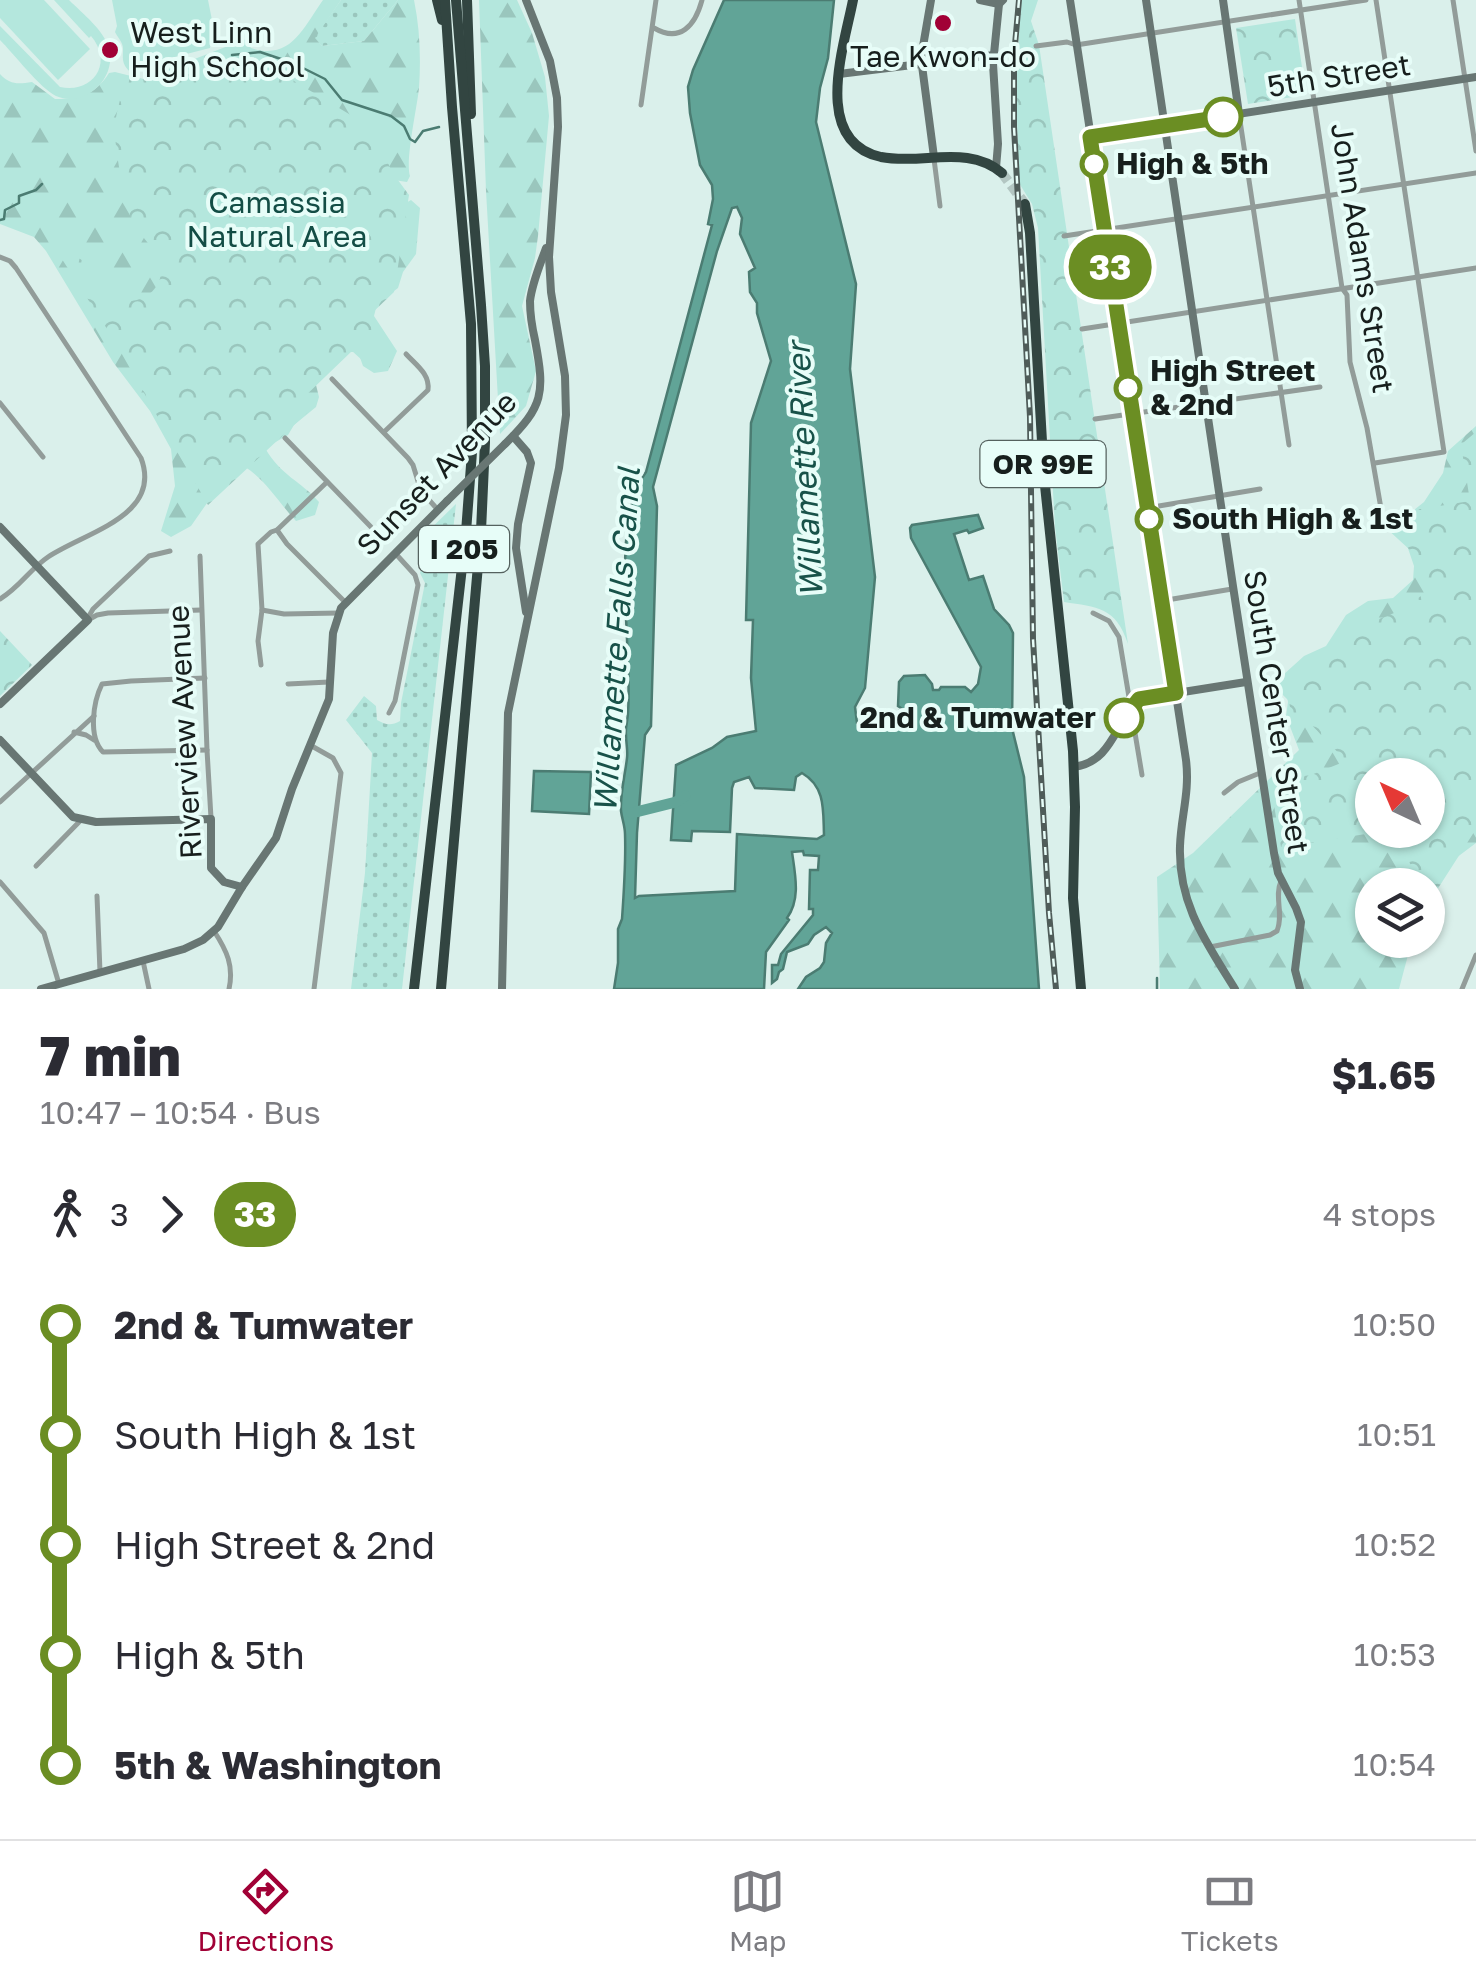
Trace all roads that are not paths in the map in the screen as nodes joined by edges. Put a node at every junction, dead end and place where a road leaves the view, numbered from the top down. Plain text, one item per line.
1 (437, 0) edge
2 (445, 0) edge
3 (456, 0) edge
4 (468, 0) edge
5 (526, 0) edge
6 (656, 0) edge
7 (702, 0) edge
8 (853, 0) edge
9 (932, 0) edge
10 (980, 0) edge
11 (1070, 0) edge
12 (1146, 0) edge
13 (1223, 0) edge
14 (1299, 0) edge
15 (1366, 0) edge
16 (1376, 0) edge
17 (1453, 0) edge
18 (1001, 2) edge
19 (1301, 10) junction
20 (1226, 22) junction
21 (654, 28) junction
22 (446, 30) junction
23 (1151, 33) junction
24 (1076, 45) junction
25 (1036, 46) dead end
26 (994, 55) junction
27 (921, 65) junction
28 (839, 74) junction
29 (1476, 78) edge
30 (1466, 79) junction
31 (1390, 91) junction
32 (1315, 102) junction
33 (641, 105) dead end
34 (1240, 114) junction
35 (1165, 125) junction
36 (1090, 137) junction
37 (1476, 150) edge
38 (934, 157) junction
39 (999, 170) joint
40 (1476, 173) edge
41 (1403, 184) junction
42 (471, 186) junction
43 (1328, 195) junction
44 (1025, 204) tunnel mouth
45 (940, 206) dead end
46 (1254, 206) junction
47 (1179, 218) junction
48 (1104, 230) junction
49 (1064, 236) dead end
50 (549, 239) junction
51 (0, 257) edge
52 (1476, 268) edge
53 (1417, 276) junction
54 (550, 281) junction
55 (1342, 288) junction
56 (1268, 300) junction
57 (530, 304) junction
58 (1193, 311) junction
59 (1118, 323) junction
60 (1082, 329) dead end
61 (406, 354) dead end
62 (332, 378) dead end
63 (1320, 386) dead end
64 (1281, 393) junction
65 (0, 403) edge
66 (1207, 404) junction
67 (1133, 414) junction
68 (1095, 419) dead end
69 (384, 432) junction
70 (513, 436) junction
71 (285, 438) dead end
72 (1289, 445) dead end
73 (43, 457) dead end
74 (1374, 463) junction
75 (327, 482) junction
76 (1260, 490) dead end
77 (1221, 496) junction
78 (1147, 508) junction
79 (438, 510) junction
80 (1384, 520) dead end
81 (0, 527) edge
82 (370, 527) dead end
83 (278, 530) junction
84 (170, 551) dead end
85 (394, 553) junction
86 (200, 556) dead end
87 (37, 566) junction
88 (1235, 588) junction
89 (0, 599) edge
90 (1161, 601) junction
91 (345, 602) junction
92 (202, 610) junction
93 (262, 610) junction
94 (339, 613) junction
95 (1093, 614) dead end
96 (528, 616) junction
97 (88, 620) junction
98 (260, 665) dead end
99 (205, 678) junction
100 (332, 682) junction
101 (1246, 682) junction
102 (288, 684) dead end
103 (1176, 693) junction
104 (0, 704) edge
105 (1132, 706) junction
106 (389, 713) dead end
107 (94, 716) junction
108 (74, 732) junction
109 (0, 740) edge
110 (94, 741) junction
111 (310, 745) junction
112 (206, 750) junction
113 (1074, 767) junction
114 (1261, 773) junction
115 (31, 774) junction
116 (1142, 775) dead end
117 (1224, 793) dead end
118 (0, 802) edge
119 (212, 819) junction
120 (81, 820) junction
121 (36, 866) dead end
122 (1281, 881) junction
123 (0, 882) edge
124 (242, 887) junction
125 (97, 896) dead end
126 (214, 932) junction
127 (1208, 948) junction
128 (1476, 954) edge
129 (143, 961) junction
130 (100, 972) junction
131 (1466, 978) junction
132 (1476, 981) edge
133 (59, 984) junction
134 (41, 989) edge
135 (150, 989) edge
136 (230, 989) edge
137 (314, 989) edge
138 (414, 989) edge
139 (442, 989) edge
140 (502, 989) edge
141 (1081, 989) edge
142 (1235, 989) edge
143 (1300, 989) edge
144 (1462, 989) edge

1 - 22 highway
2 - 22 highway, I 205
3 - 42 highway, I 205
4 - 42 highway
5 - 50 street
6 - 21 street
7 - 21 street
8 - 28 highway
9 - 27 street
10 - 18 street
11 - 24 street
12 - 23 street, South Center Street
13 - 20 street
14 - 19 street, John Adams Street
15 - 19 street
16 - 31 street
17 - 30 street
18 - 26 street
19 - 20 street
19 - 32 street, John Adams Street
20 - 23 street
20 - 34 street
21 - 33 street
22 - 138 highway, I 205
23 - 24 street
23 - 35 street, South Center Street
24 - 25 street
24 - 36 street
26 - 27 street
26 - 39 street
27 - 28 street
27 - 38 street
28 - 38 highway
29 - 30 street, 5th Street
30 - 31 street, 5th Street
30 - 37 street
31 - 32 street, 5th Street
31 - 41 street
32 - 34 street, 5th Street
32 - 43 street, John Adams Street
34 - 35 street, 5th Street
34 - 46 street
35 - 36 street, 5th Street
35 - 47 street, South Center Street
36 - 48 street
38 - 39 highway
38 - 45 street
40 - 41 street
41 - 43 street
41 - 53 street
42 - 139 highway, I 205
43 - 46 street
43 - 55 street, John Adams Street
44 - 113 highway, OR 99E
46 - 47 street
46 - 56 street
47 - 48 street
47 - 58 street, South Center Street
48 - 49 street
48 - 59 street
50 - 54 street
50 - 57 street, Sunset Avenue
51 - 87 street
52 - 53 street
53 - 55 street
53 - 74 street
54 - 57 street
54 - 96 street
55 - 56 street
55 - 74 street, John Adams Street
56 - 58 street
56 - 64 street
57 - 70 street, Sunset Avenue
58 - 59 street
58 - 66 street, South Center Street
59 - 60 street
59 - 67 street
61 - 69 street
62 - 69 street
63 - 64 street
64 - 66 street
64 - 72 street
65 - 73 street
66 - 67 street
66 - 77 street, South Center Street
67 - 68 street
67 - 78 street
69 - 79 street
70 - 79 street, Sunset Avenue, bridge
70 - 96 street
71 - 75 street
74 - 80 street, John Adams Street
75 - 82 street
75 - 83 street
76 - 77 street
77 - 78 street
77 - 88 street, South Center Street
78 - 90 street
79 - 85 street, Sunset Avenue
81 - 87 street
83 - 91 street
83 - 93 street
84 - 97 street
85 - 91 street, Sunset Avenue
85 - 106 street
86 - 92 street, Riverview Avenue
87 - 89 street
87 - 97 street
88 - 90 street
88 - 101 street, South Center Street
90 - 103 street
91 - 94 street, Sunset Avenue
92 - 97 street
92 - 99 street, Riverview Avenue
93 - 94 street
93 - 98 street
94 - 100 street, Sunset Avenue
95 - 105 street
96 - 140 street
97 - 104 street
99 - 107 street
99 - 112 street, Riverview Avenue
100 - 102 street
100 - 111 street, Sunset Avenue
101 - 103 street
101 - 114 street, South Center Street
103 - 105 street
103 - 127 street
105 - 113 street
105 - 116 street
107 - 108 street
107 - 110 street
108 - 110 street
108 - 115 street
109 - 115 street
110 - 112 street
111 - 124 street, Sunset Avenue
111 - 137 street
112 - 119 street, Riverview Avenue
113 - 141 highway, OR 99E
114 - 117 street
114 - 122 street, South Center Street
115 - 118 street
115 - 120 street
119 - 120 street
119 - 124 street, Riverview Avenue
120 - 121 street
122 - 127 street
122 - 143 street, South Center Street
123 - 133 street
124 - 126 street, Sunset Avenue
125 - 130 street
126 - 129 street
126 - 136 street
127 - 142 street
128 - 131 street
129 - 130 street
129 - 135 street
130 - 133 street
131 - 132 street
131 - 144 street
133 - 134 street

